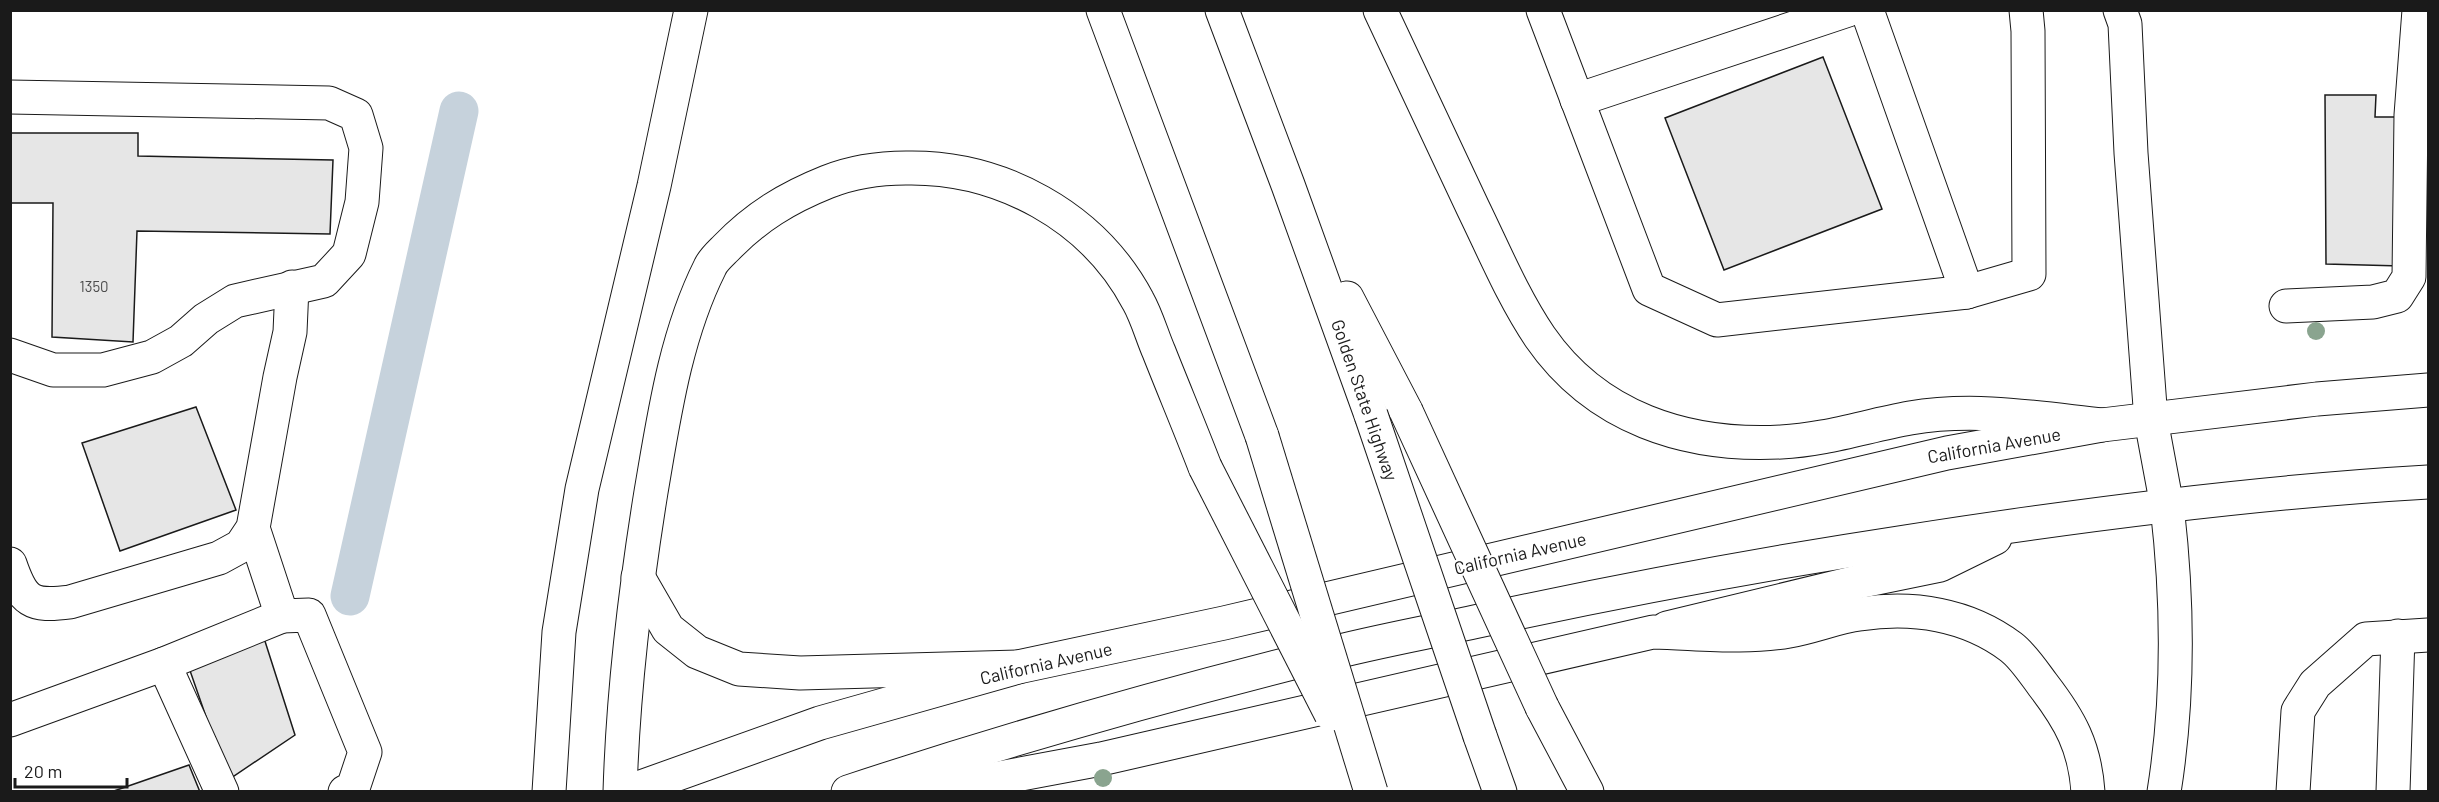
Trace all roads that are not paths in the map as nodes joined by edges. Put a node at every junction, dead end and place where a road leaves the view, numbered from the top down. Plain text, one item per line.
1 (691, 10) edge
2 (1103, 10) edge
3 (1222, 10) edge
4 (1380, 10) edge
5 (1543, 10) edge
6 (1848, 10) edge
7 (1867, 10) edge
8 (2026, 10) edge
9 (2120, 10) edge
10 (2419, 10) edge
11 (10, 97) edge
12 (1576, 100) junction
13 (1288, 184) junction
14 (292, 287) junction
15 (1967, 292) junction
16 (2286, 306) dead end
17 (10, 354) edge
18 (2428, 390) edge
19 (2151, 420) junction
20 (2102, 425) junction
21 (2428, 482) edge
22 (2167, 506) junction
23 (2026, 523) junction
24 (254, 528) junction
25 (10, 564) edge
26 (638, 577) junction
27 (20, 602) edge
28 (282, 616) junction
29 (1653, 632) junction
30 (2413, 636) edge
31 (164, 664) junction
32 (1018, 667) junction
33 (10, 720) edge
34 (222, 792) edge
35 (345, 792) edge
36 (549, 792) edge
37 (620, 792) edge
38 (627, 792) edge
39 (848, 792) edge
40 (904, 792) edge
41 (1371, 792) edge
42 (1500, 792) edge
43 (1587, 792) edge
44 (2088, 792) edge
45 (2164, 792) edge
46 (2292, 792) edge
47 (2393, 792) edge

1 - 36 main road
2 - 41 main road, bridge
3 - 13 main road, Golden State Highway
4 - 20 main road
5 - 12 main road
6 - 12 main road
7 - 15 main road
8 - 15 main road
9 - 19 main road
10 - 16 main road
11 - 14 main road
12 - 15 main road
13 - 42 main road, Golden State Highway, bridge
13 - 43 main road, bridge
14 - 17 main road
14 - 24 main road
18 - 19 main road, California Avenue
19 - 20 main road, California Avenue
19 - 22 main road
20 - 32 main road, California Avenue
21 - 22 main road
22 - 23 main road
22 - 45 main road
23 - 29 main road
23 - 39 main road
24 - 27 main road
24 - 28 main road
25 - 27 main road
26 - 32 main road
26 - 37 main road
26 - 41 main road, bridge
28 - 31 main road
28 - 35 main road
29 - 40 main road
29 - 44 main road
30 - 46 main road
30 - 47 main road
31 - 33 main road
31 - 34 main road
32 - 38 main road, California Avenue

